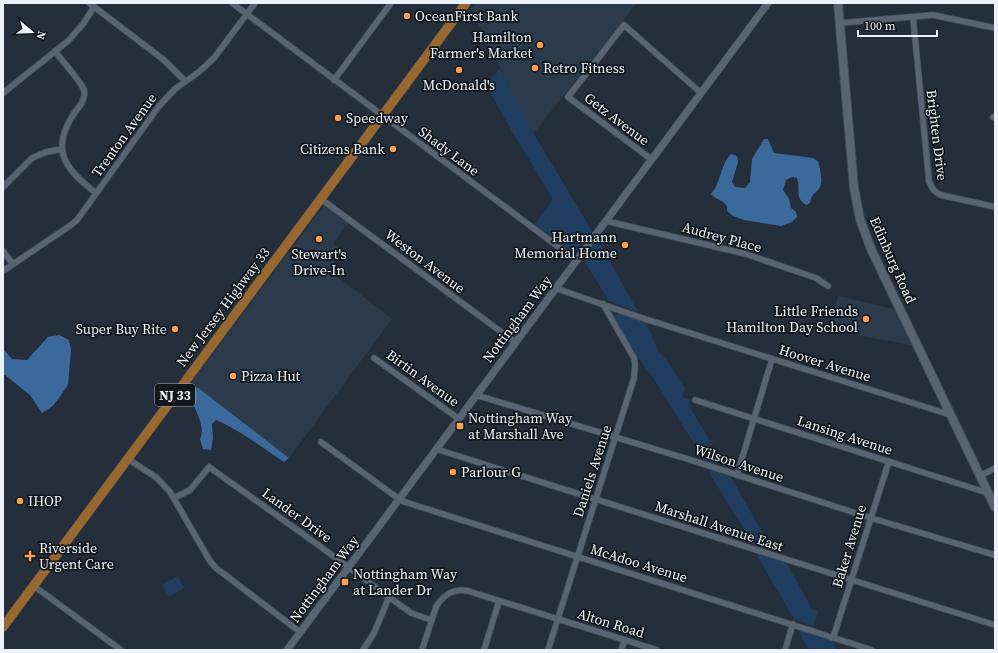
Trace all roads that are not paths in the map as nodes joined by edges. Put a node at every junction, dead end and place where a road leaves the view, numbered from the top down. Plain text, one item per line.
1 (232, 3) edge
2 (255, 3) edge
3 (391, 3) edge
4 (466, 3) edge
5 (768, 3) edge
6 (838, 3) edge
7 (91, 5) edge
8 (246, 14) junction
9 (913, 17) junction
10 (840, 23) junction
11 (995, 28) edge
12 (55, 51) junction
13 (334, 80) junction
14 (184, 81) junction
15 (3, 93) edge
16 (701, 93) junction
17 (382, 116) junction
18 (62, 149) junction
19 (651, 159) junction
20 (3, 187) edge
21 (96, 193) junction
22 (321, 199) junction
23 (995, 208) edge
24 (606, 220) junction
25 (3, 251) edge
26 (576, 260) junction
27 (13, 264) junction
28 (3, 271) edge
29 (828, 286) dead end
30 (556, 288) junction
31 (603, 304) junction
32 (515, 342) junction
33 (374, 358) dead end
34 (772, 359) junction
35 (476, 395) junction
36 (695, 400) dead end
37 (950, 415) junction
38 (754, 418) junction
39 (458, 419) junction
40 (615, 436) junction
41 (321, 442) dead end
42 (436, 449) junction
43 (128, 459) junction
44 (888, 461) junction
45 (995, 468) edge
46 (736, 475) junction
47 (980, 476) junction
48 (988, 493) junction
49 (174, 498) junction
50 (399, 499) junction
51 (596, 499) junction
52 (995, 507) edge
53 (871, 518) junction
54 (995, 555) edge
55 (577, 556) junction
56 (348, 567) junction
57 (851, 580) junction
58 (34, 586) junction
59 (389, 598) junction
60 (499, 601) junction
61 (557, 619) junction
62 (432, 620) junction
63 (793, 624) junction
64 (995, 625) edge
65 (3, 627) edge
66 (300, 632) junction
67 (833, 638) junction
68 (625, 640) junction
69 (121, 650) edge
70 (287, 650) edge
71 (363, 650) edge
72 (422, 650) edge
73 (484, 650) edge
74 (548, 650) edge
75 (622, 650) edge
76 (657, 650) edge
77 (785, 650) edge
78 (872, 650) edge

1 - 8 street, Shady Lane
2 - 8 street, Trenton Avenue
3 - 13 street
4 - 17 main road, New Jersey Highway 33 / NJ 33
5 - 16 street, Nottingham Way
6 - 10 main road, Edinburg Road
7 - 12 street
7 - 14 street
8 - 13 street, Shady Lane
8 - 14 street, Trenton Avenue
9 - 10 street
9 - 11 street
9 - 23 street, Brighten Drive
10 - 37 main road, Edinburg Road
12 - 15 street
12 - 18 street
13 - 17 street, Shady Lane
14 - 21 street, Trenton Avenue
16 - 19 street, Nottingham Way
16 - 19 street, Getz Avenue
17 - 22 main road, New Jersey Highway 33 / NJ 33
17 - 26 street, Shady Lane
18 - 20 street
18 - 21 street
19 - 24 street, Nottingham Way
21 - 27 street, Trenton Avenue
22 - 32 street, Weston Avenue
22 - 43 main road, New Jersey Highway 33 / NJ 33
24 - 26 street, Nottingham Way
24 - 29 street, Audrey Place
25 - 27 street
26 - 30 street, Nottingham Way
27 - 28 street, Trenton Avenue
30 - 31 street, Hoover Avenue
30 - 32 street, Nottingham Way
31 - 34 street, Hoover Avenue
31 - 40 street, Daniels Avenue
32 - 35 street, Nottingham Way
33 - 39 street, Birtin Avenue
34 - 37 street, Hoover Avenue
34 - 38 street
35 - 39 street, Nottingham Way
35 - 40 street, Wilson Avenue
36 - 38 street, Lansing Avenue
37 - 47 main road, Edinburg Road
38 - 44 street, Lansing Avenue
38 - 46 street
39 - 42 street, Nottingham Way
40 - 46 street, Wilson Avenue
40 - 51 street, Daniels Avenue
41 - 50 street, McAdoo Avenue
42 - 50 street, Nottingham Way
42 - 51 street, Marshall Avenue East
43 - 49 street
43 - 58 main road, New Jersey Highway 33 / NJ 33
44 - 48 street, Lansing Avenue
44 - 53 street, Baker Avenue
45 - 47 street
46 - 53 street, Wilson Avenue
47 - 48 main road, Edinburg Road
48 - 52 main road, Edinburg Road
49 - 56 street, Lander Drive
49 - 66 street
50 - 55 street, McAdoo Avenue
50 - 56 street, Nottingham Way
51 - 55 street, Daniels Avenue
51 - 57 street, Marshall Avenue East
53 - 54 street, Wilson Avenue
53 - 57 street, Baker Avenue
55 - 61 street, Daniels Avenue
55 - 63 street, McAdoo Avenue
56 - 59 street, Lander Drive
56 - 66 street, Nottingham Way
57 - 64 street, Marshall Avenue East
57 - 67 street, Baker Avenue
58 - 65 main road, New Jersey Highway 33 / NJ 33
58 - 69 street
59 - 62 street, Lander Drive
59 - 71 street
60 - 61 street, Alton Road
60 - 62 street, Alton Road
60 - 73 street
61 - 68 street, Alton Road
61 - 74 street, Daniels Avenue
62 - 72 street, Alton Road
63 - 67 street, McAdoo Avenue
63 - 77 street
66 - 70 street, Nottingham Way
67 - 78 street, McAdoo Avenue
68 - 75 street
68 - 76 street, Alton Road

